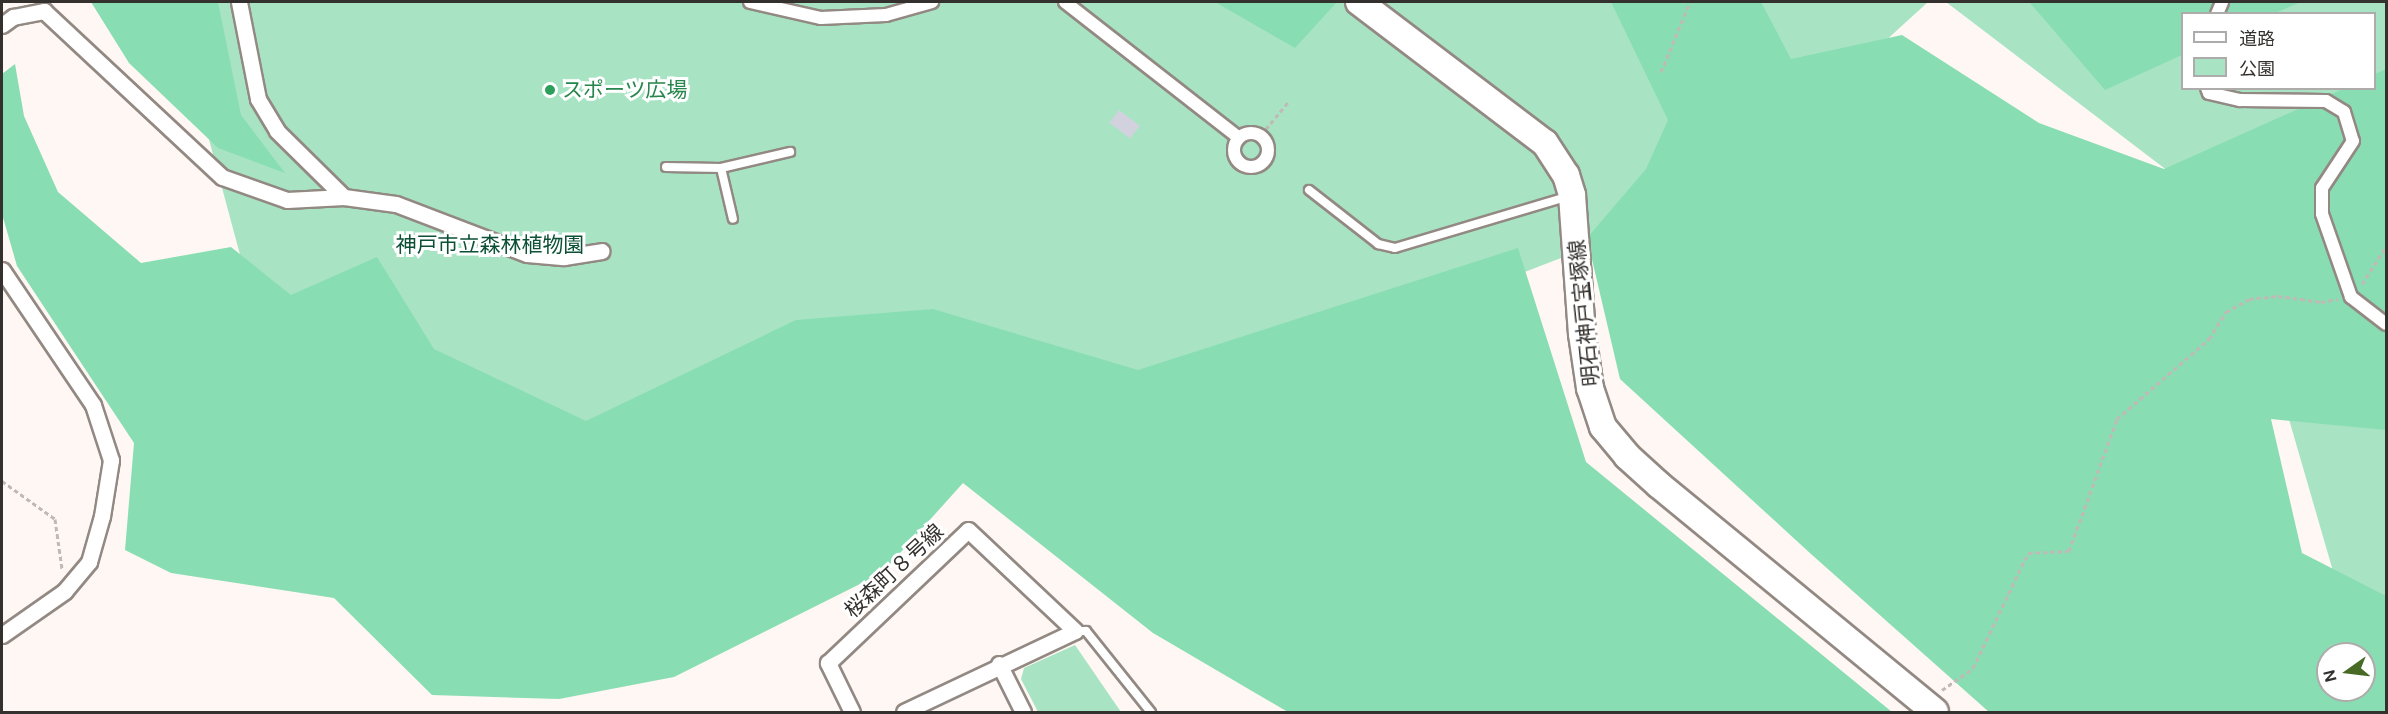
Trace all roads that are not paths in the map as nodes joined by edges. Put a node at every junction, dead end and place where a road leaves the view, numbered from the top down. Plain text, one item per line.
1 (239, 2) edge
2 (750, 2) edge
3 (932, 2) edge
4 (1065, 2) edge
5 (1359, 2) edge
6 (2, 26) edge
7 (2208, 90) edge
8 (1238, 137) junction
9 (790, 152) dead end
10 (666, 167) dead end
11 (721, 168) junction
12 (1309, 190) dead end
13 (1572, 195) junction
14 (344, 197) junction
15 (733, 219) dead end
16 (602, 251) dead end
17 (2, 270) edge
18 (2386, 324) edge
19 (1075, 631) junction
20 (2, 634) edge
21 (999, 664) junction
22 (1931, 707) edge
23 (852, 712) edge
24 (904, 712) edge
25 (1023, 712) edge
26 (1151, 712) edge

1 - 14 street
2 - 3 street
4 - 8 street
5 - 13 main road, 明石神戸宝塚線
6 - 14 street
7 - 18 street
8 - 8 street
9 - 11 lane
10 - 11 lane
11 - 15 lane
12 - 13 lane
13 - 22 main road, 明石神戸宝塚線
14 - 16 street
17 - 20 street
19 - 21 street
19 - 23 street, 桜森町８号線
19 - 26 lane
21 - 24 street
21 - 25 street

